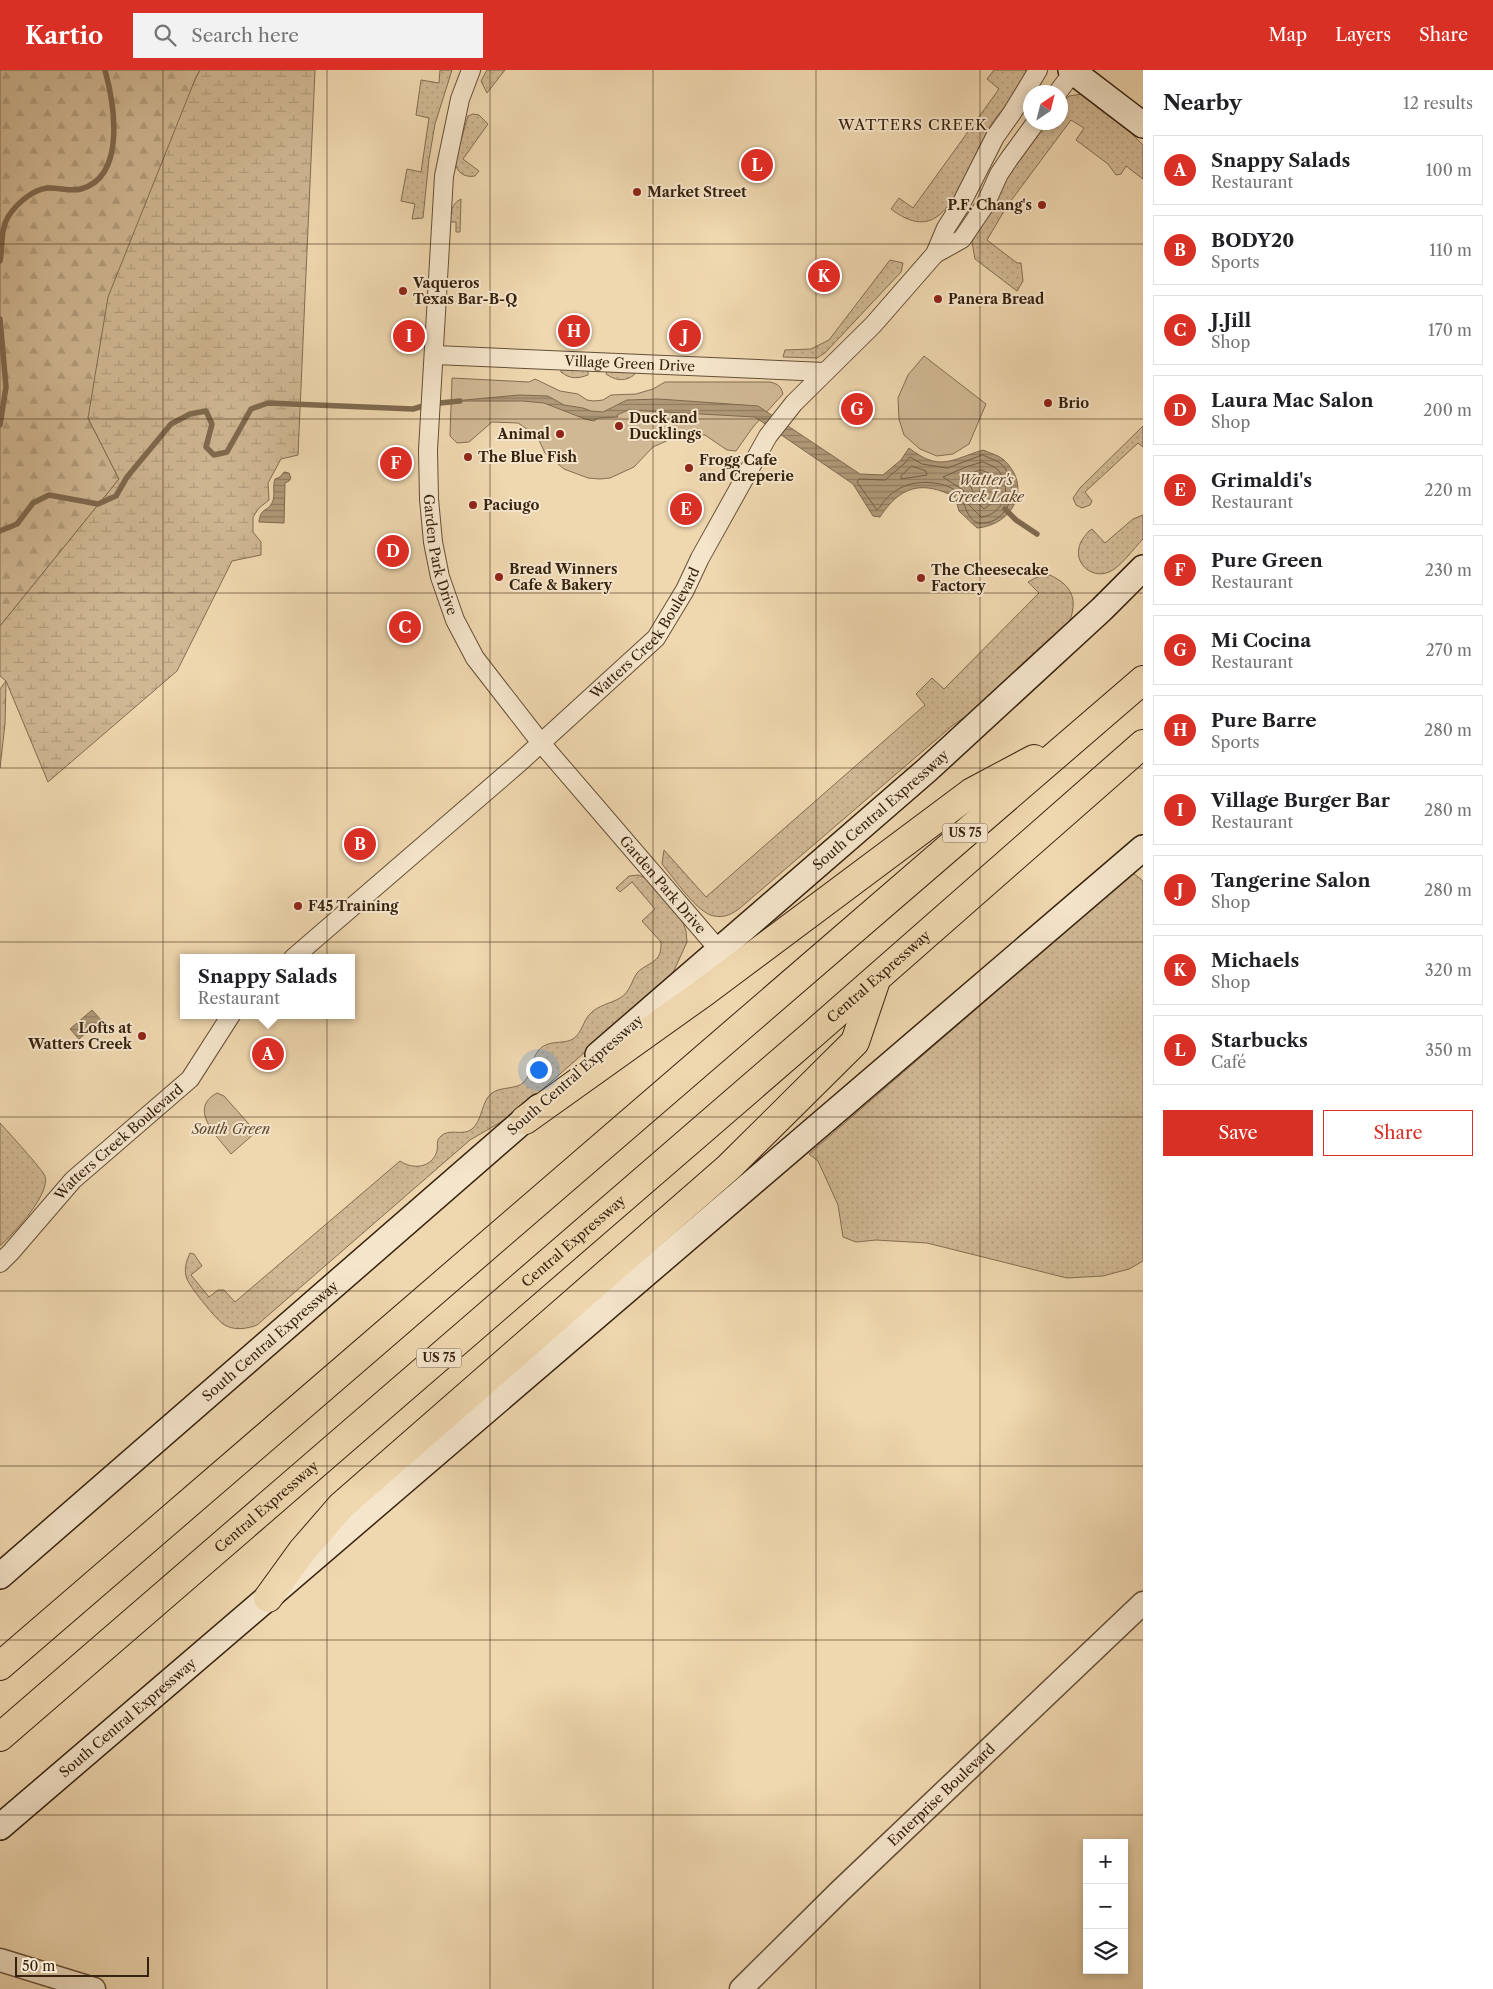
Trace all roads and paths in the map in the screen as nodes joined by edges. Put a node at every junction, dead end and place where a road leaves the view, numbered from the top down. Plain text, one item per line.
1 (471, 70) edge
2 (1038, 70) edge
3 (1073, 70) edge
4 (1063, 85) edge
5 (1143, 125) edge
6 (1030, 130) edge
7 (935, 254) junction
8 (435, 355) junction
9 (825, 372) junction
10 (1143, 568) edge
11 (1143, 680) edge
12 (1084, 731) junction
13 (541, 743) junction
14 (1143, 744) edge
15 (1140, 855) edge
16 (719, 950) junction
17 (298, 954) edge
18 (877, 979) junction
19 (228, 1019) edge
20 (525, 1120) junction
21 (0, 1263) edge
22 (0, 1576) edge
23 (268, 1598) junction
24 (1143, 1603) edge
25 (0, 1666) edge
26 (0, 1737) edge
27 (0, 1827) edge
28 (0, 1960) edge
29 (94, 1989) edge
30 (741, 1989) edge

1 - 8 street, Garden Park Drive
2 - 7 street, Watters Creek Boulevard
3 - 4 street
3 - 5 main road
6 - 7 street, Watters Creek Boulevard
7 - 9 street, Watters Creek Boulevard
8 - 9 street, Village Green Drive
8 - 13 street, Garden Park Drive
9 - 13 street, Watters Creek Boulevard
10 - 16 main road, South Central Expressway
11 - 12 highway, US 75
12 - 20 highway
12 - 25 highway, US 75
13 - 16 street, Garden Park Drive
13 - 17 street, Watters Creek Boulevard
14 - 18 highway, Central Expressway / US 75
15 - 23 main road, South Central Expressway
16 - 20 main road, South Central Expressway
18 - 23 highway
18 - 26 highway, Central Expressway / US 75
19 - 21 street, Watters Creek Boulevard
20 - 22 main road, South Central Expressway
23 - 27 main road, South Central Expressway
24 - 30 street, Enterprise Boulevard
28 - 29 street

